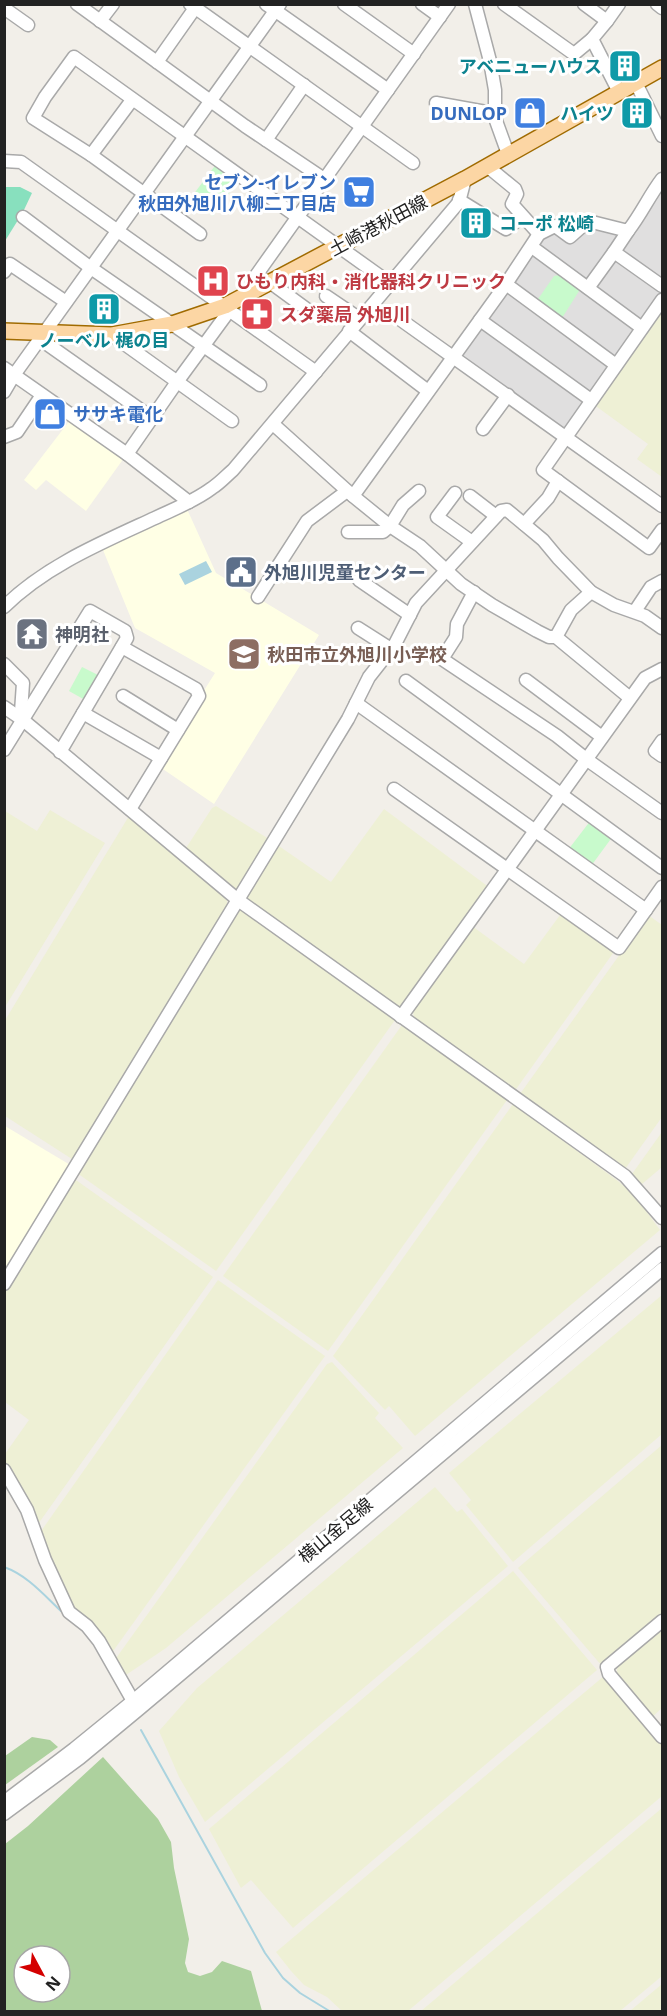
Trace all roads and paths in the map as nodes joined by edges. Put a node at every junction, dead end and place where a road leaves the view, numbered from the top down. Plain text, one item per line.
1 (77, 4) edge
2 (112, 4) edge
3 (344, 4) edge
4 (422, 4) edge
5 (449, 4) edge
6 (475, 4) edge
7 (504, 4) edge
8 (584, 4) edge
9 (619, 4) edge
10 (657, 4) edge
11 (192, 6) edge
12 (274, 7) edge
13 (4, 8) edge
14 (663, 8) edge
15 (440, 17) junction
16 (100, 21) junction
17 (607, 21) junction
18 (28, 25) dead end
19 (592, 39) junction
20 (249, 47) junction
21 (414, 54) junction
22 (157, 62) junction
23 (663, 68) edge
24 (636, 83) junction
25 (304, 85) junction
26 (388, 90) junction
27 (619, 92) junction
28 (132, 100) junction
29 (211, 101) junction
30 (436, 103) dead end
31 (495, 118) junction
32 (362, 125) junction
33 (663, 136) edge
34 (184, 137) junction
35 (266, 140) junction
36 (508, 153) junction
37 (91, 155) junction
38 (4, 161) edge
39 (413, 163) dead end
40 (487, 166) junction
41 (324, 179) junction
42 (465, 179) junction
43 (663, 179) edge
44 (144, 194) junction
45 (459, 200) junction
46 (297, 216) junction
47 (23, 217) dead end
48 (522, 217) junction
49 (117, 231) junction
50 (628, 231) junction
51 (200, 234) dead end
52 (539, 234) junction
53 (339, 245) junction
54 (532, 247) junction
55 (614, 252) junction
56 (91, 268) junction
57 (4, 272) edge
58 (270, 283) junction
59 (391, 284) junction
60 (506, 284) junction
61 (663, 286) edge
62 (588, 288) junction
63 (256, 291) junction
64 (326, 296) dead end
65 (663, 300) edge
66 (66, 302) junction
67 (227, 309) junction
68 (312, 313) dead end
69 (360, 319) junction
70 (401, 320) dead end
71 (480, 320) junction
72 (172, 324) junction
73 (642, 328) junction
74 (4, 331) edge
75 (349, 331) junction
76 (112, 334) junction
77 (43, 335) junction
78 (204, 345) junction
79 (453, 356) junction
80 (616, 365) junction
81 (9, 372) edge
82 (316, 372) junction
83 (177, 382) junction
84 (260, 385) dead end
85 (428, 391) junction
86 (4, 392) edge
87 (42, 395) junction
88 (508, 395) junction
89 (591, 400) junction
90 (152, 418) junction
91 (232, 421) dead end
92 (273, 424) junction
93 (483, 429) dead end
94 (565, 436) junction
95 (4, 437) edge
96 (127, 454) junction
97 (558, 481) junction
98 (419, 491) dead end
99 (454, 493) dead end
100 (350, 494) junction
101 (470, 496) dead end
102 (189, 502) junction
103 (663, 506) edge
104 (496, 516) junction
105 (524, 524) junction
106 (390, 526) junction
107 (663, 530) edge
108 (348, 531) dead end
109 (472, 542) junction
110 (445, 570) junction
111 (359, 580) dead end
112 (663, 581) edge
113 (474, 592) junction
114 (591, 592) junction
115 (258, 597) dead end
116 (5, 605) edge
117 (635, 611) junction
118 (410, 615) junction
119 (358, 628) dead end
120 (663, 628) edge
121 (556, 637) junction
122 (122, 647) junction
123 (391, 649) junction
124 (4, 664) edge
125 (663, 669) edge
126 (526, 680) dead end
127 (406, 681) dead end
128 (123, 696) dead end
129 (630, 698) junction
130 (356, 703) junction
131 (4, 707) edge
132 (83, 713) junction
133 (21, 718) junction
134 (178, 730) junction
135 (602, 737) junction
136 (663, 741) edge
137 (4, 750) edge
138 (60, 752) junction
139 (663, 756) edge
140 (161, 758) junction
141 (586, 759) junction
142 (394, 789) dead end
143 (561, 795) junction
144 (130, 809) junction
145 (663, 813) edge
146 (535, 831) junction
147 (663, 868) edge
148 (508, 869) junction
149 (663, 887) edge
150 (238, 900) junction
151 (646, 910) junction
152 (401, 1017) junction
153 (663, 1218) edge
154 (663, 1254) edge
155 (663, 1269) edge
156 (4, 1284) edge
157 (4, 1470) edge
158 (663, 1621) edge
159 (133, 1701) junction
160 (663, 1737) edge
161 (4, 1802) edge
162 (4, 1814) edge

1 - 16 street
2 - 16 street
3 - 21 street
4 - 15 street
5 - 15 street
6 - 31 street
7 - 19 street
8 - 17 street
9 - 17 street
10 - 14 street
11 - 20 street
11 - 22 street
12 - 20 street
12 - 26 street
13 - 18 street
15 - 21 street
16 - 22 street
17 - 19 street
19 - 27 street
20 - 25 street
20 - 29 street
21 - 26 street
22 - 29 street
23 - 24 main road, 土崎港秋田線
24 - 27 main road, 土崎港秋田線
24 - 33 street
25 - 32 street
25 - 35 street
26 - 32 street
27 - 36 main road, 土崎港秋田線
28 - 34 street
28 - 37 street
28 - 37 street
29 - 34 street
29 - 35 street
30 - 31 street
31 - 36 street
32 - 39 street
32 - 41 street
34 - 44 street
34 - 46 street
35 - 41 street
36 - 40 main road, 土崎港秋田線
37 - 44 street
38 - 49 street
40 - 42 main road, 土崎港秋田線
40 - 48 street
41 - 46 street
42 - 45 street
42 - 53 main road, 土崎港秋田線
43 - 50 street
44 - 49 street
44 - 51 street
45 - 48 street
45 - 59 street
46 - 53 street
46 - 63 street
47 - 56 street
48 - 52 street
49 - 56 street
49 - 67 street
50 - 52 street
50 - 55 street
52 - 54 street
53 - 58 main road, 土崎港秋田線
53 - 59 street
54 - 60 street
54 - 62 street
55 - 61 street
55 - 62 street
56 - 66 street
56 - 72 street
57 - 66 street
58 - 63 main road, 土崎港秋田線
58 - 68 street
59 - 69 street
60 - 71 street
60 - 80 street
62 - 73 street
63 - 67 main road, 土崎港秋田線
64 - 69 street
65 - 73 street
66 - 77 street
67 - 72 main road, 土崎港秋田線
67 - 78 street
67 - 82 street
69 - 75 street
70 - 79 street
71 - 79 street
71 - 89 street
72 - 76 main road, 土崎港秋田線
72 - 78 street
73 - 80 street
74 - 77 main road, 土崎港秋田線
75 - 82 street
75 - 85 street
76 - 77 main road, 土崎港秋田線
76 - 83 street
77 - 81 street
77 - 90 street
78 - 83 street
78 - 84 street
79 - 85 street
79 - 88 street
80 - 89 street
81 - 86 street
81 - 87 street
82 - 92 street
83 - 90 street
83 - 91 street
85 - 100 street
87 - 95 street
87 - 96 street
88 - 93 street
88 - 94 street
89 - 94 street
90 - 96 street
92 - 100 street
92 - 102 street
94 - 97 street
94 - 103 street
96 - 102 street
97 - 105 street
97 - 107 street
98 - 106 street
99 - 109 street
100 - 106 street
100 - 115 street
101 - 104 street
102 - 116 street
104 - 105 street
104 - 109 street
105 - 114 street
106 - 108 street
106 - 110 street
109 - 110 street
110 - 113 street
110 - 118 street
111 - 118 street
112 - 117 street
113 - 121 street
113 - 141 street
114 - 117 street
114 - 121 street
117 - 120 street
118 - 123 street
119 - 123 street
121 - 129 street
122 - 132 street
122 - 133 street
122 - 134 street
123 - 130 street
124 - 133 street
125 - 129 street
126 - 135 street
127 - 143 street
128 - 134 street
129 - 135 street
130 - 146 street
130 - 150 street
131 - 133 street
132 - 138 street
132 - 140 street
133 - 137 street
133 - 138 street
134 - 140 street
135 - 141 street
136 - 139 street
138 - 144 street
140 - 144 street
141 - 143 street
141 - 145 street
142 - 148 street
143 - 146 street
143 - 147 street
144 - 150 street
146 - 148 street
146 - 151 street
148 - 151 street
148 - 152 street
149 - 151 street
150 - 152 street
150 - 156 street
152 - 153 street
154 - 159 street, 横山金足線
155 - 162 street, 横山金足線
157 - 159 street
158 - 160 street
159 - 161 street, 横山金足線

